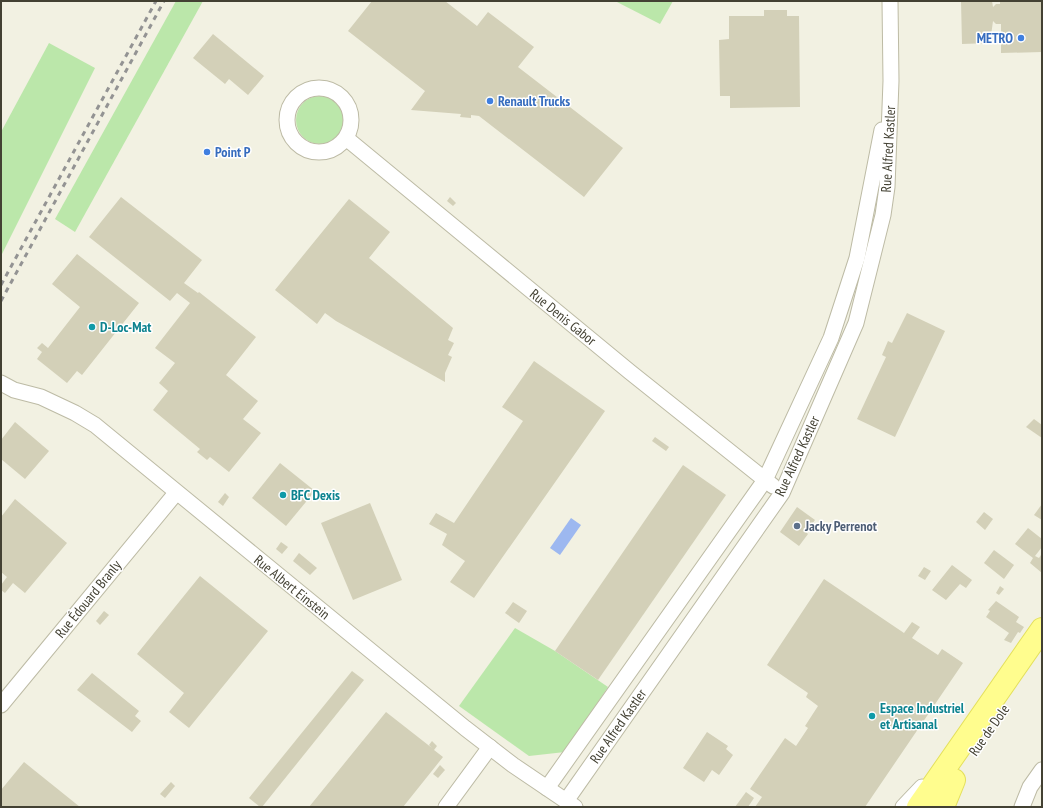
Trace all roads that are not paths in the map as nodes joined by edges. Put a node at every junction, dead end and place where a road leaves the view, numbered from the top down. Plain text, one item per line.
1 (890, 1) edge
2 (891, 81) junction
3 (346, 138) junction
4 (1, 383) edge
5 (765, 480) junction
6 (176, 493) junction
7 (782, 493) junction
8 (1042, 629) edge
9 (1042, 653) edge
10 (1, 705) edge
11 (966, 739) junction
12 (490, 747) junction
13 (1042, 770) edge
14 (954, 780) junction
15 (547, 788) junction
16 (570, 804) edge
17 (446, 807) edge
18 (904, 807) edge
19 (918, 807) edge
20 (935, 807) edge
21 (943, 807) edge
22 (1022, 807) edge

1 - 2 street, Rue Alfred Kastler
2 - 5 street, Rue Alfred Kastler
2 - 7 street, Rue Alfred Kastler
3 - 3 street
3 - 5 street, Rue Denis Gabor
4 - 6 street, Rue Albert Einstein
5 - 7 street, Rue Denis Gabor
5 - 15 street, Rue Alfred Kastler
6 - 10 street, Rue Édouard Branly
6 - 12 street, Rue Albert Einstein
7 - 16 street, Rue Alfred Kastler
8 - 11 main road, Rue de Dole
9 - 14 main road, Rue de Dole
11 - 18 street, Rue de Dole
11 - 19 main road, Rue de Dole
12 - 15 street, Rue Albert Einstein
12 - 17 street
13 - 22 street
14 - 20 main road, Rue de Dole
14 - 21 main road
15 - 16 street, Rue Albert Einstein

